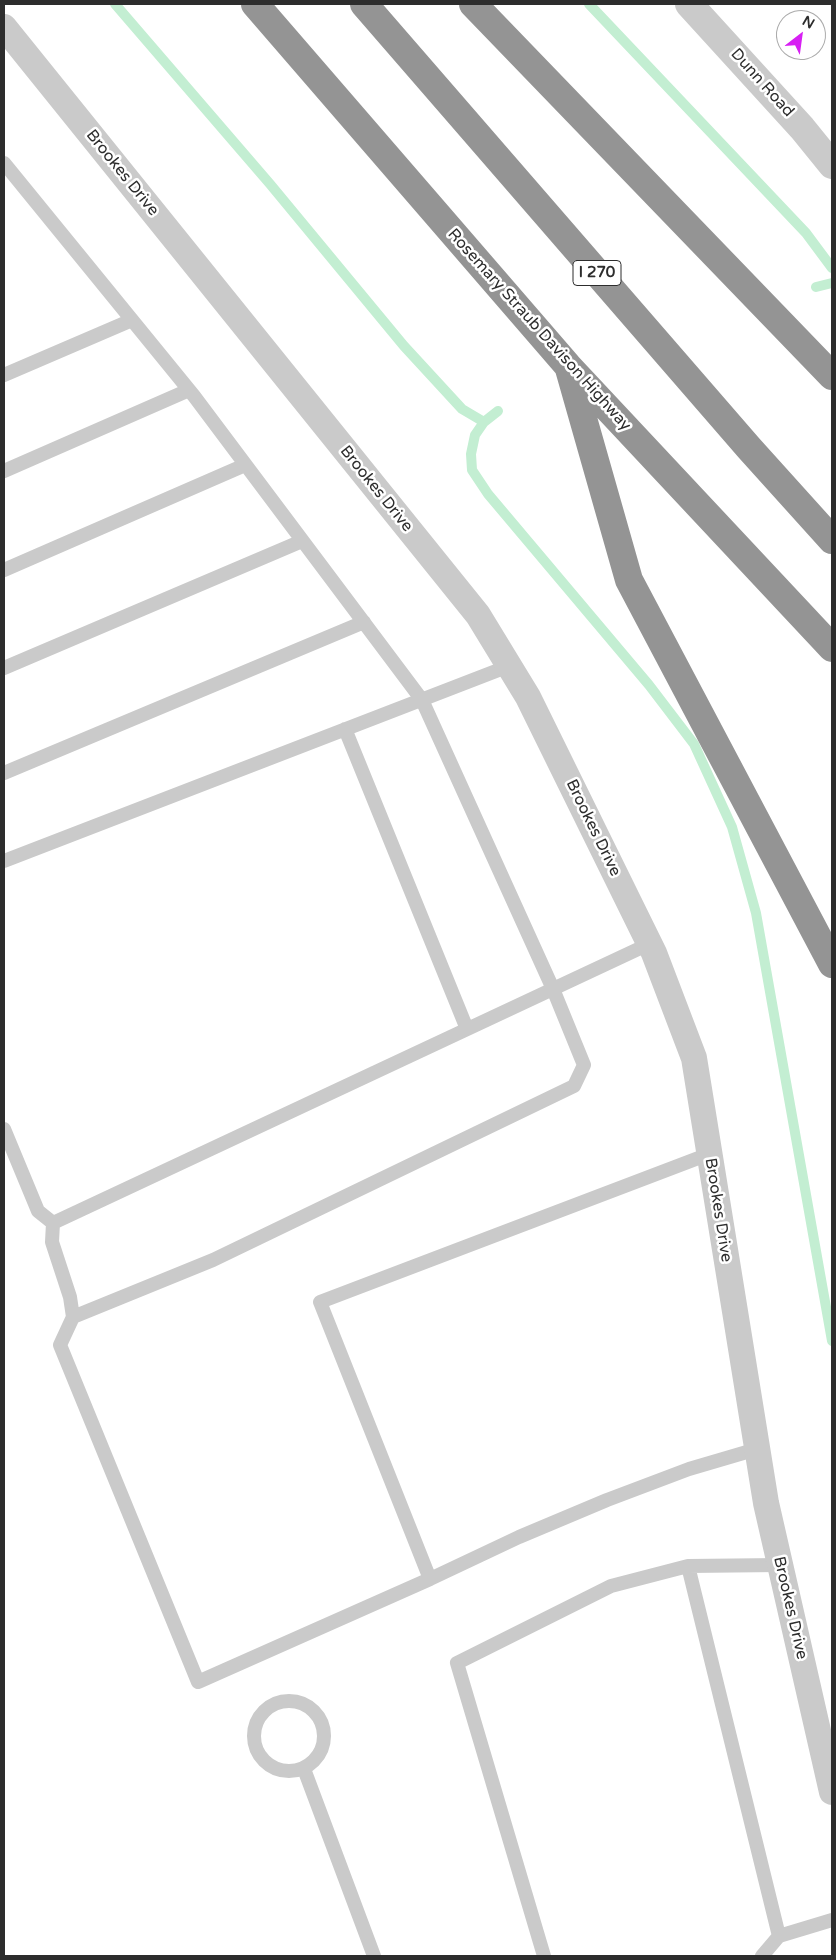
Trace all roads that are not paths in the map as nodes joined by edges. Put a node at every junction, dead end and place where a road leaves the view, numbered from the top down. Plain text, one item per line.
1 (255, 4) edge
2 (364, 4) edge
3 (473, 4) edge
4 (689, 4) edge
5 (4, 27) edge
6 (4, 163) edge
7 (832, 165) edge
8 (132, 320) junction
9 (568, 366) junction
10 (4, 375) edge
11 (832, 376) edge
12 (189, 390) junction
13 (245, 465) junction
14 (4, 471) edge
15 (832, 540) edge
16 (302, 541) junction
17 (4, 570) edge
18 (364, 622) junction
19 (832, 648) edge
20 (509, 666) junction
21 (4, 668) edge
22 (422, 700) junction
23 (345, 729) junction
24 (4, 773) edge
25 (4, 861) edge
26 (649, 944) junction
27 (832, 964) edge
28 (553, 989) junction
29 (467, 1029) junction
30 (4, 1129) edge
31 (709, 1154) junction
32 (53, 1223) junction
33 (73, 1317) junction
34 (757, 1449) junction
35 (780, 1565) junction
36 (688, 1566) junction
37 (430, 1579) junction
38 (304, 1769) junction
39 (832, 1792) edge
40 (832, 1920) edge
41 (779, 1936) junction
42 (374, 1956) edge
43 (544, 1956) edge
44 (762, 1956) edge

1 - 9 highway, Rosemary Straub Davison Highway
2 - 15 highway, I 270
3 - 11 highway
4 - 7 street, Dunn Road
5 - 20 street, Brookes Drive
6 - 8 lane
8 - 10 lane
8 - 12 lane
9 - 19 highway, Rosemary Straub Davison Highway
9 - 27 highway
12 - 13 lane
12 - 14 lane
13 - 16 lane
13 - 17 lane
16 - 18 lane
16 - 21 lane
18 - 22 lane
18 - 24 lane
20 - 22 lane
20 - 26 street, Brookes Drive
22 - 23 lane
22 - 28 lane
23 - 25 lane
23 - 29 lane
26 - 28 lane
26 - 31 street, Brookes Drive
28 - 29 lane
28 - 33 lane
29 - 32 lane
30 - 32 lane
31 - 34 street, Brookes Drive
31 - 37 lane
32 - 33 lane
33 - 37 lane
34 - 35 street, Brookes Drive
34 - 37 lane
35 - 36 lane
35 - 39 street, Brookes Drive
36 - 41 lane
36 - 43 lane
38 - 38 lane
38 - 42 lane
40 - 41 lane
41 - 44 lane

